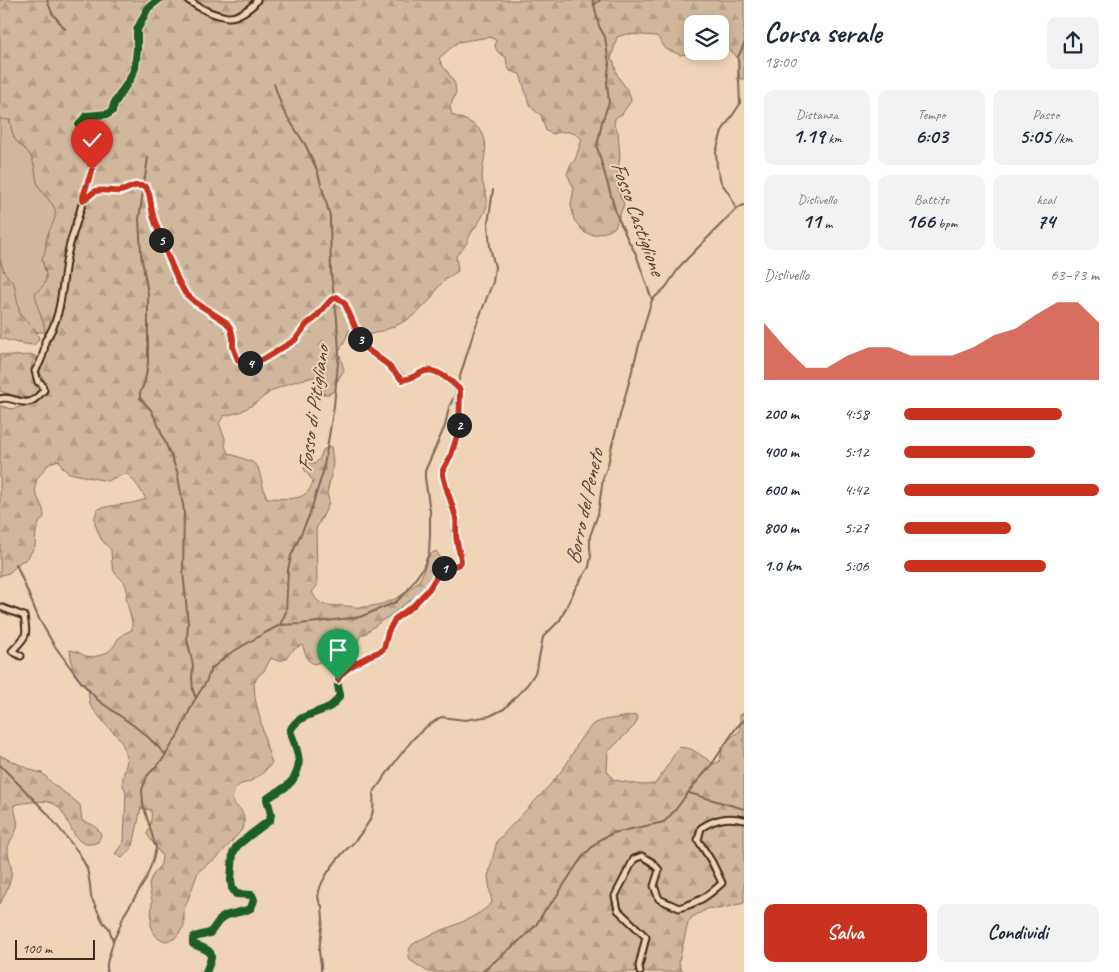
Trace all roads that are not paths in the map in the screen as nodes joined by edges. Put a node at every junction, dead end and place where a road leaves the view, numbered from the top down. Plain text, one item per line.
1 (158, 0) edge
2 (188, 0) edge
3 (257, 0) edge
4 (83, 200) junction
5 (0, 399) edge
6 (0, 607) edge
7 (21, 656) dead end
8 (744, 820) edge
9 (206, 972) edge
10 (640, 972) edge

1 - 4 street
2 - 3 street
4 - 5 street
4 - 9 street
6 - 7 street
8 - 10 street

